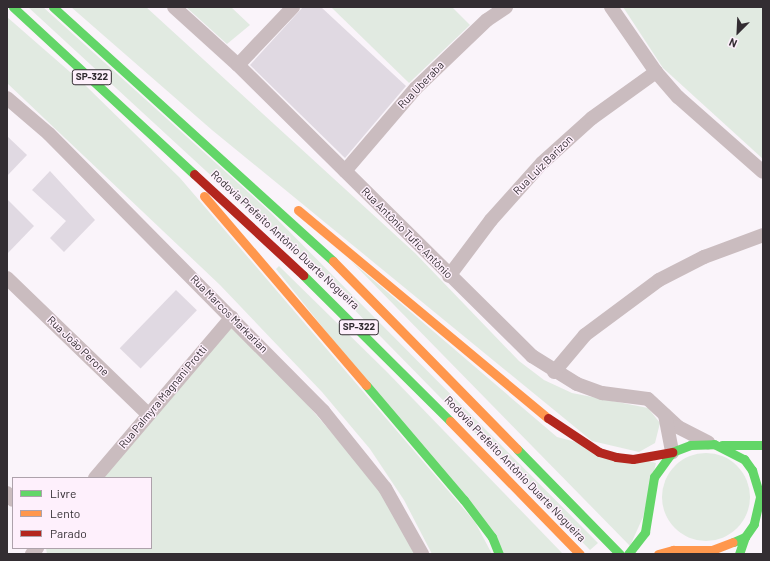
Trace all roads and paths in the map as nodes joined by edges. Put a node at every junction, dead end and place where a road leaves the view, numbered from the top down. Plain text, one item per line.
1 (13, 7) edge
2 (53, 7) edge
3 (174, 7) edge
4 (294, 7) edge
5 (506, 7) edge
6 (611, 7) edge
7 (238, 65) junction
8 (656, 72) junction
9 (149, 92) junction
10 (7, 98) edge
11 (128, 110) junction
12 (242, 163) dead end
13 (345, 171) junction
14 (763, 172) edge
15 (290, 202) dead end
16 (763, 235) edge
17 (449, 276) junction
18 (7, 278) edge
19 (232, 317) junction
20 (554, 372) junction
21 (148, 414) junction
22 (665, 415) junction
23 (716, 444) junction
24 (763, 445) edge
25 (672, 452) junction
26 (96, 477) edge
27 (763, 519) edge
28 (754, 524) junction
29 (763, 531) edge
30 (746, 535) junction
31 (422, 554) edge
32 (499, 554) edge
33 (580, 554) edge
34 (620, 554) edge
35 (628, 554) edge
36 (658, 554) edge
37 (739, 554) edge

1 - 11 main road, Rodovia Prefeito Antônio Duarte Nogueira / SP-322
2 - 9 main road, Rodovia Prefeito Antônio Duarte Nogueira / SP-322
3 - 7 street, Rua Antônio Tufic Antônio
4 - 7 street
5 - 13 street, Rua Uberaba
6 - 8 street
7 - 13 street, Rua Antônio Tufic Antônio
8 - 14 street
8 - 17 street, Rua Luiz Barizon
9 - 12 main road
9 - 34 main road, Rodovia Prefeito Antônio Duarte Nogueira / SP-322
10 - 19 street, Rua Marcos Markarian
11 - 32 main road
11 - 33 main road, Rodovia Prefeito Antônio Duarte Nogueira / SP-322
13 - 17 street, Rua Antônio Tufic Antônio
15 - 25 main road
16 - 20 street
17 - 20 street, Rua Antônio Tufic Antônio
18 - 21 street, Rua João Perone
19 - 21 street, Rua Palmyra Magnani Protti
19 - 31 street, Rua Marcos Markarian
20 - 22 street, Rua Antônio Tufic Antônio
21 - 26 street, Rua Palmyra Magnani Protti
22 - 23 street, Rua Antônio Tufic Antônio
22 - 25 street
23 - 24 main road
23 - 25 main road
23 - 28 main road
25 - 35 main road
27 - 28 main road
28 - 30 main road
29 - 30 main road
30 - 36 main road
30 - 37 main road

